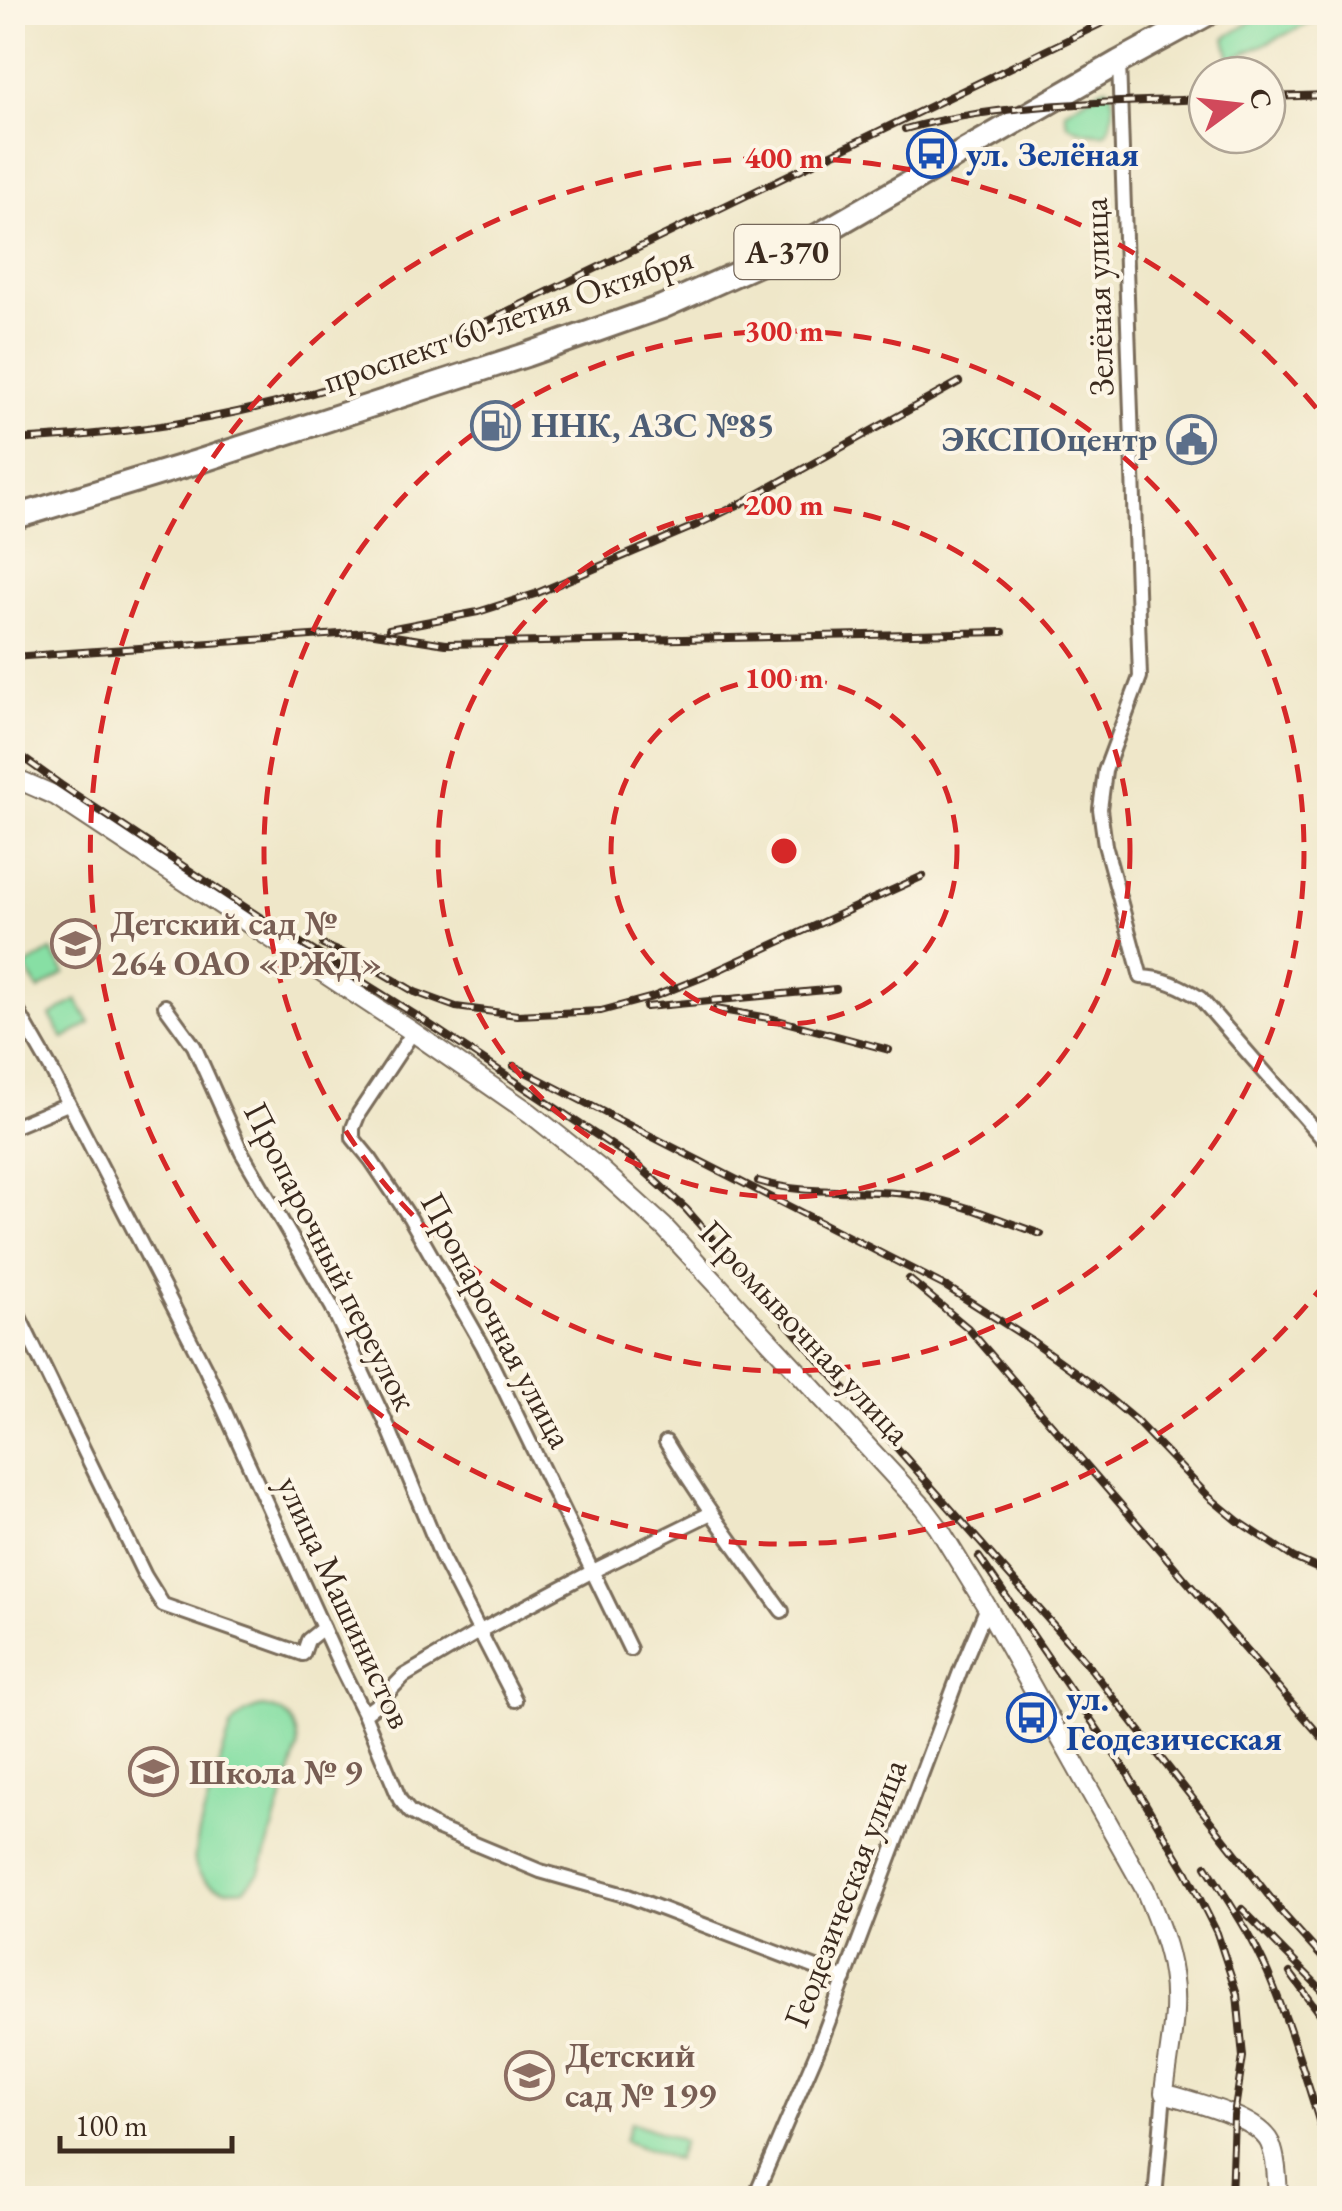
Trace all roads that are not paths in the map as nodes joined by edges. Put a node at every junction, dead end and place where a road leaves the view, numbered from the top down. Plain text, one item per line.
1 (1211, 12) edge
2 (1119, 62) junction
3 (12, 518) edge
4 (12, 781) edge
5 (165, 1006) dead end
6 (14, 1009) edge
7 (413, 1032) junction
8 (68, 1104) junction
9 (12, 1130) edge
10 (1330, 1147) edge
11 (12, 1302) edge
12 (666, 1442) dead end
13 (711, 1513) junction
14 (593, 1571) junction
15 (987, 1606) junction
16 (782, 1611) dead end
17 (323, 1628) junction
18 (480, 1631) junction
19 (630, 1649) dead end
20 (515, 1700) dead end
21 (364, 1714) junction
22 (845, 1979) junction
23 (1164, 2093) junction
24 (754, 2198) edge
25 (1156, 2198) edge
26 (1278, 2198) edge

1 - 2 highway, проспект 60-летия Октября / А-370
2 - 3 highway, проспект 60-летия Октября / А-370
2 - 10 street, Зелёная улица
4 - 7 street, Промывочная улица
5 - 18 street, Пропарочный переулок
6 - 8 street, улица Машинистов
7 - 14 street, Пропарочная улица
7 - 15 street, Промывочная улица
8 - 9 street
8 - 17 street, улица Машинистов
11 - 17 street
12 - 13 street
13 - 14 street
13 - 16 street
14 - 18 street
14 - 19 street, Пропарочная улица
15 - 22 street, Геодезическая улица
15 - 23 street, Промывочная улица
17 - 21 street, улица Машинистов
18 - 20 street, Пропарочный переулок
18 - 21 street
21 - 22 street, улица Машинистов
22 - 24 street, Геодезическая улица
23 - 25 street, Промывочная улица
23 - 26 street

